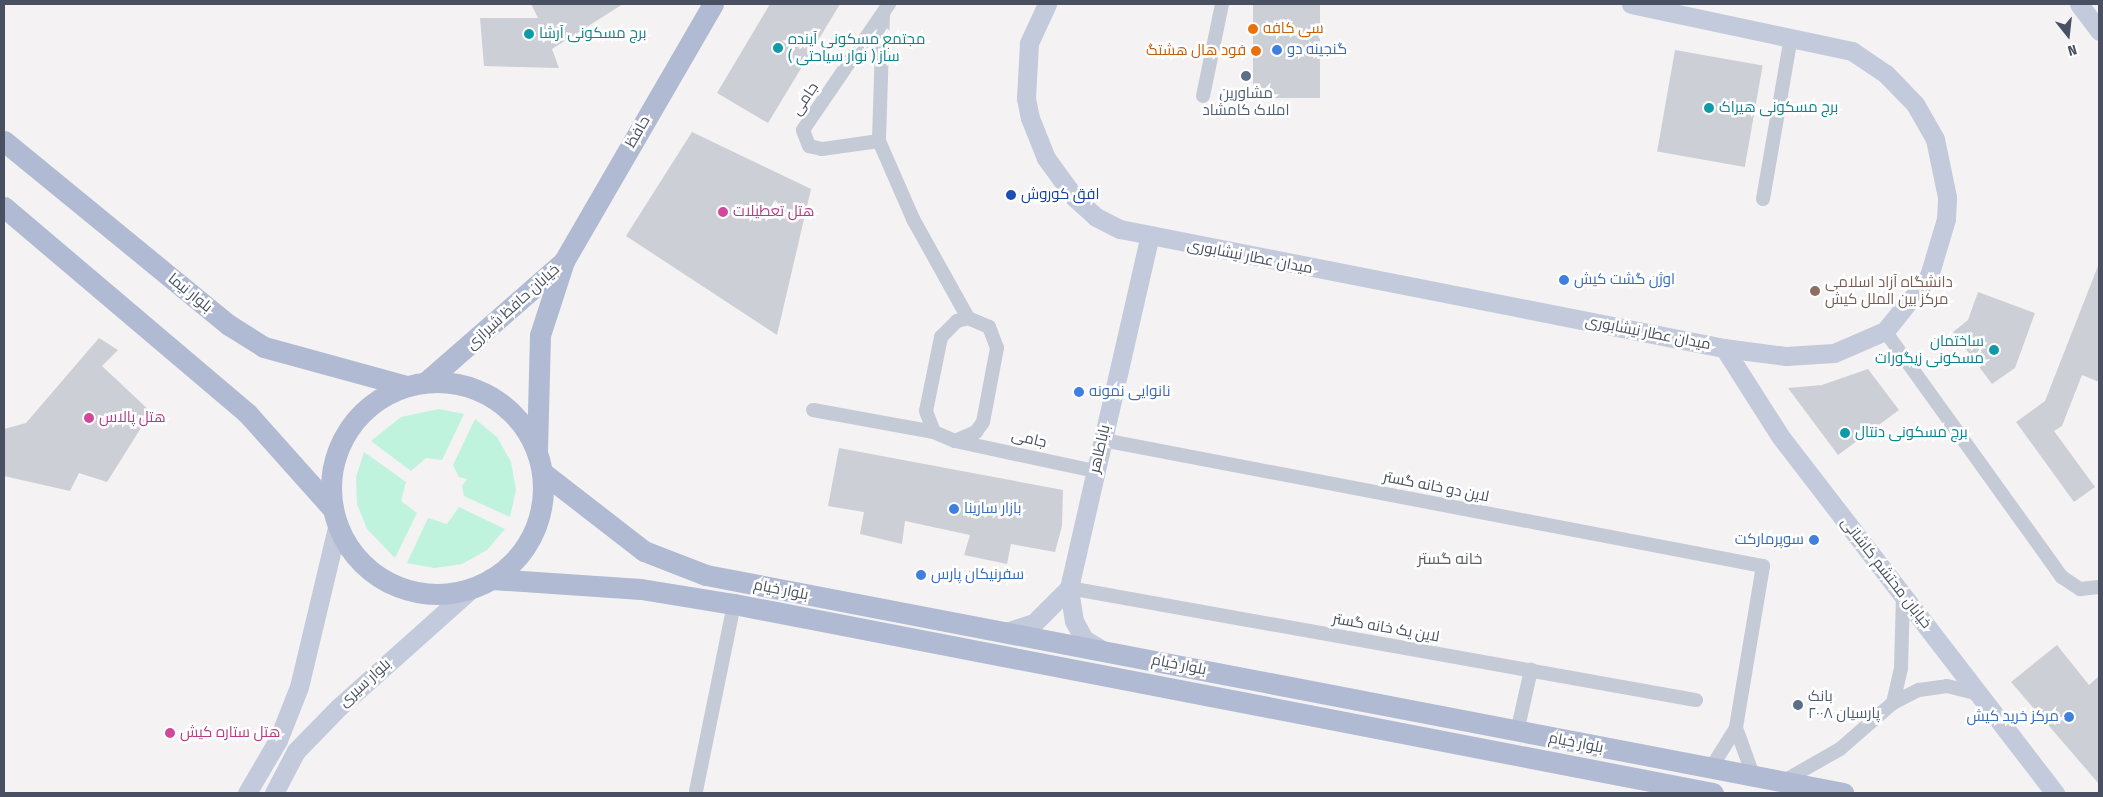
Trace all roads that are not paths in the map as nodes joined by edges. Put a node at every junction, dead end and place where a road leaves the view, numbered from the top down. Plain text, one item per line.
1 (713, 4) edge
2 (1046, 4) edge
3 (1222, 4) edge
4 (1631, 4) edge
5 (2079, 4) edge
6 (886, 8) edge
7 (2099, 31) edge
8 (1792, 37) junction
9 (1204, 96) dead end
10 (879, 140) junction
11 (4, 141) edge
12 (1763, 198) dead end
13 (4, 207) edge
14 (1149, 238) junction
15 (564, 261) junction
16 (968, 318) junction
17 (1885, 330) junction
18 (1724, 348) junction
19 (417, 384) junction
20 (813, 410) dead end
21 (934, 432) junction
22 (1102, 440) junction
23 (955, 441) junction
24 (540, 462) junction
25 (1095, 471) junction
26 (335, 517) junction
27 (482, 583) junction
28 (2099, 587) edge
29 (1069, 588) junction
30 (1903, 595) junction
31 (734, 604) junction
32 (1006, 632) junction
33 (1102, 650) junction
34 (1531, 670) junction
35 (1980, 694) junction
36 (1696, 700) dead end
37 (1893, 703) junction
38 (1736, 728) junction
39 (1518, 732) junction
40 (1711, 768) junction
41 (1753, 775) junction
42 (1782, 782) junction
43 (696, 791) dead end
44 (247, 793) edge
45 (274, 793) edge
46 (1714, 793) edge
47 (1843, 793) edge
48 (2055, 793) edge

1 - 15 main road, حافظ
2 - 14 street, میدان عطار نیشابوری
3 - 9 street
4 - 8 street, میدان عطار نیشابوری
5 - 7 street
6 - 10 street, جامی
6 - 10 street, جامی
8 - 12 street
8 - 17 street, میدان عطار نیشابوری
10 - 16 street, جامی
11 - 19 main road, بلوار نیما
13 - 26 main road
14 - 18 street, میدان عطار نیشابوری
14 - 22 street, باباطاهر
15 - 19 main road, خیابان حافظ شیرازی
15 - 24 main road, خیابان حافظ شیرازی
16 - 21 street
16 - 23 street
17 - 18 street, میدان عطار نیشابوری
17 - 28 street
18 - 30 street, خیابان محتشم کاشانی
19 - 24 main road, بلوار نیما
19 - 26 main road, خیابان حافظ شیرازی
20 - 21 street, جامی
21 - 23 street, جامی
22 - 25 street, باباطاهر
22 - 38 street, لاین دو خانه گستر
23 - 25 street, جامی
24 - 27 main road, خیابان حافظ شیرازی
24 - 32 main road, بلوار خیام
25 - 29 street, باباطاهر
26 - 27 main road, بلوار خیام
26 - 44 street
27 - 31 main road, بلوار خیام
27 - 45 street, بلوار سیری
29 - 32 street
29 - 33 street, باباطاهر
29 - 34 street, لاین یک خانه گستر
30 - 35 street, خیابان محتشم کاشانی
30 - 37 street
31 - 43 street
31 - 46 main road, بلوار خیام
32 - 33 main road, بلوار خیام
33 - 39 main road, بلوار خیام
34 - 36 street, لاین یک خانه گستر
34 - 39 street
35 - 37 street
35 - 48 street, خیابان محتشم کاشانی
37 - 42 street
38 - 40 street
38 - 41 street
39 - 40 main road, بلوار خیام
40 - 41 main road, بلوار خیام
41 - 42 main road, بلوار خیام
42 - 47 main road, بلوار خیام

